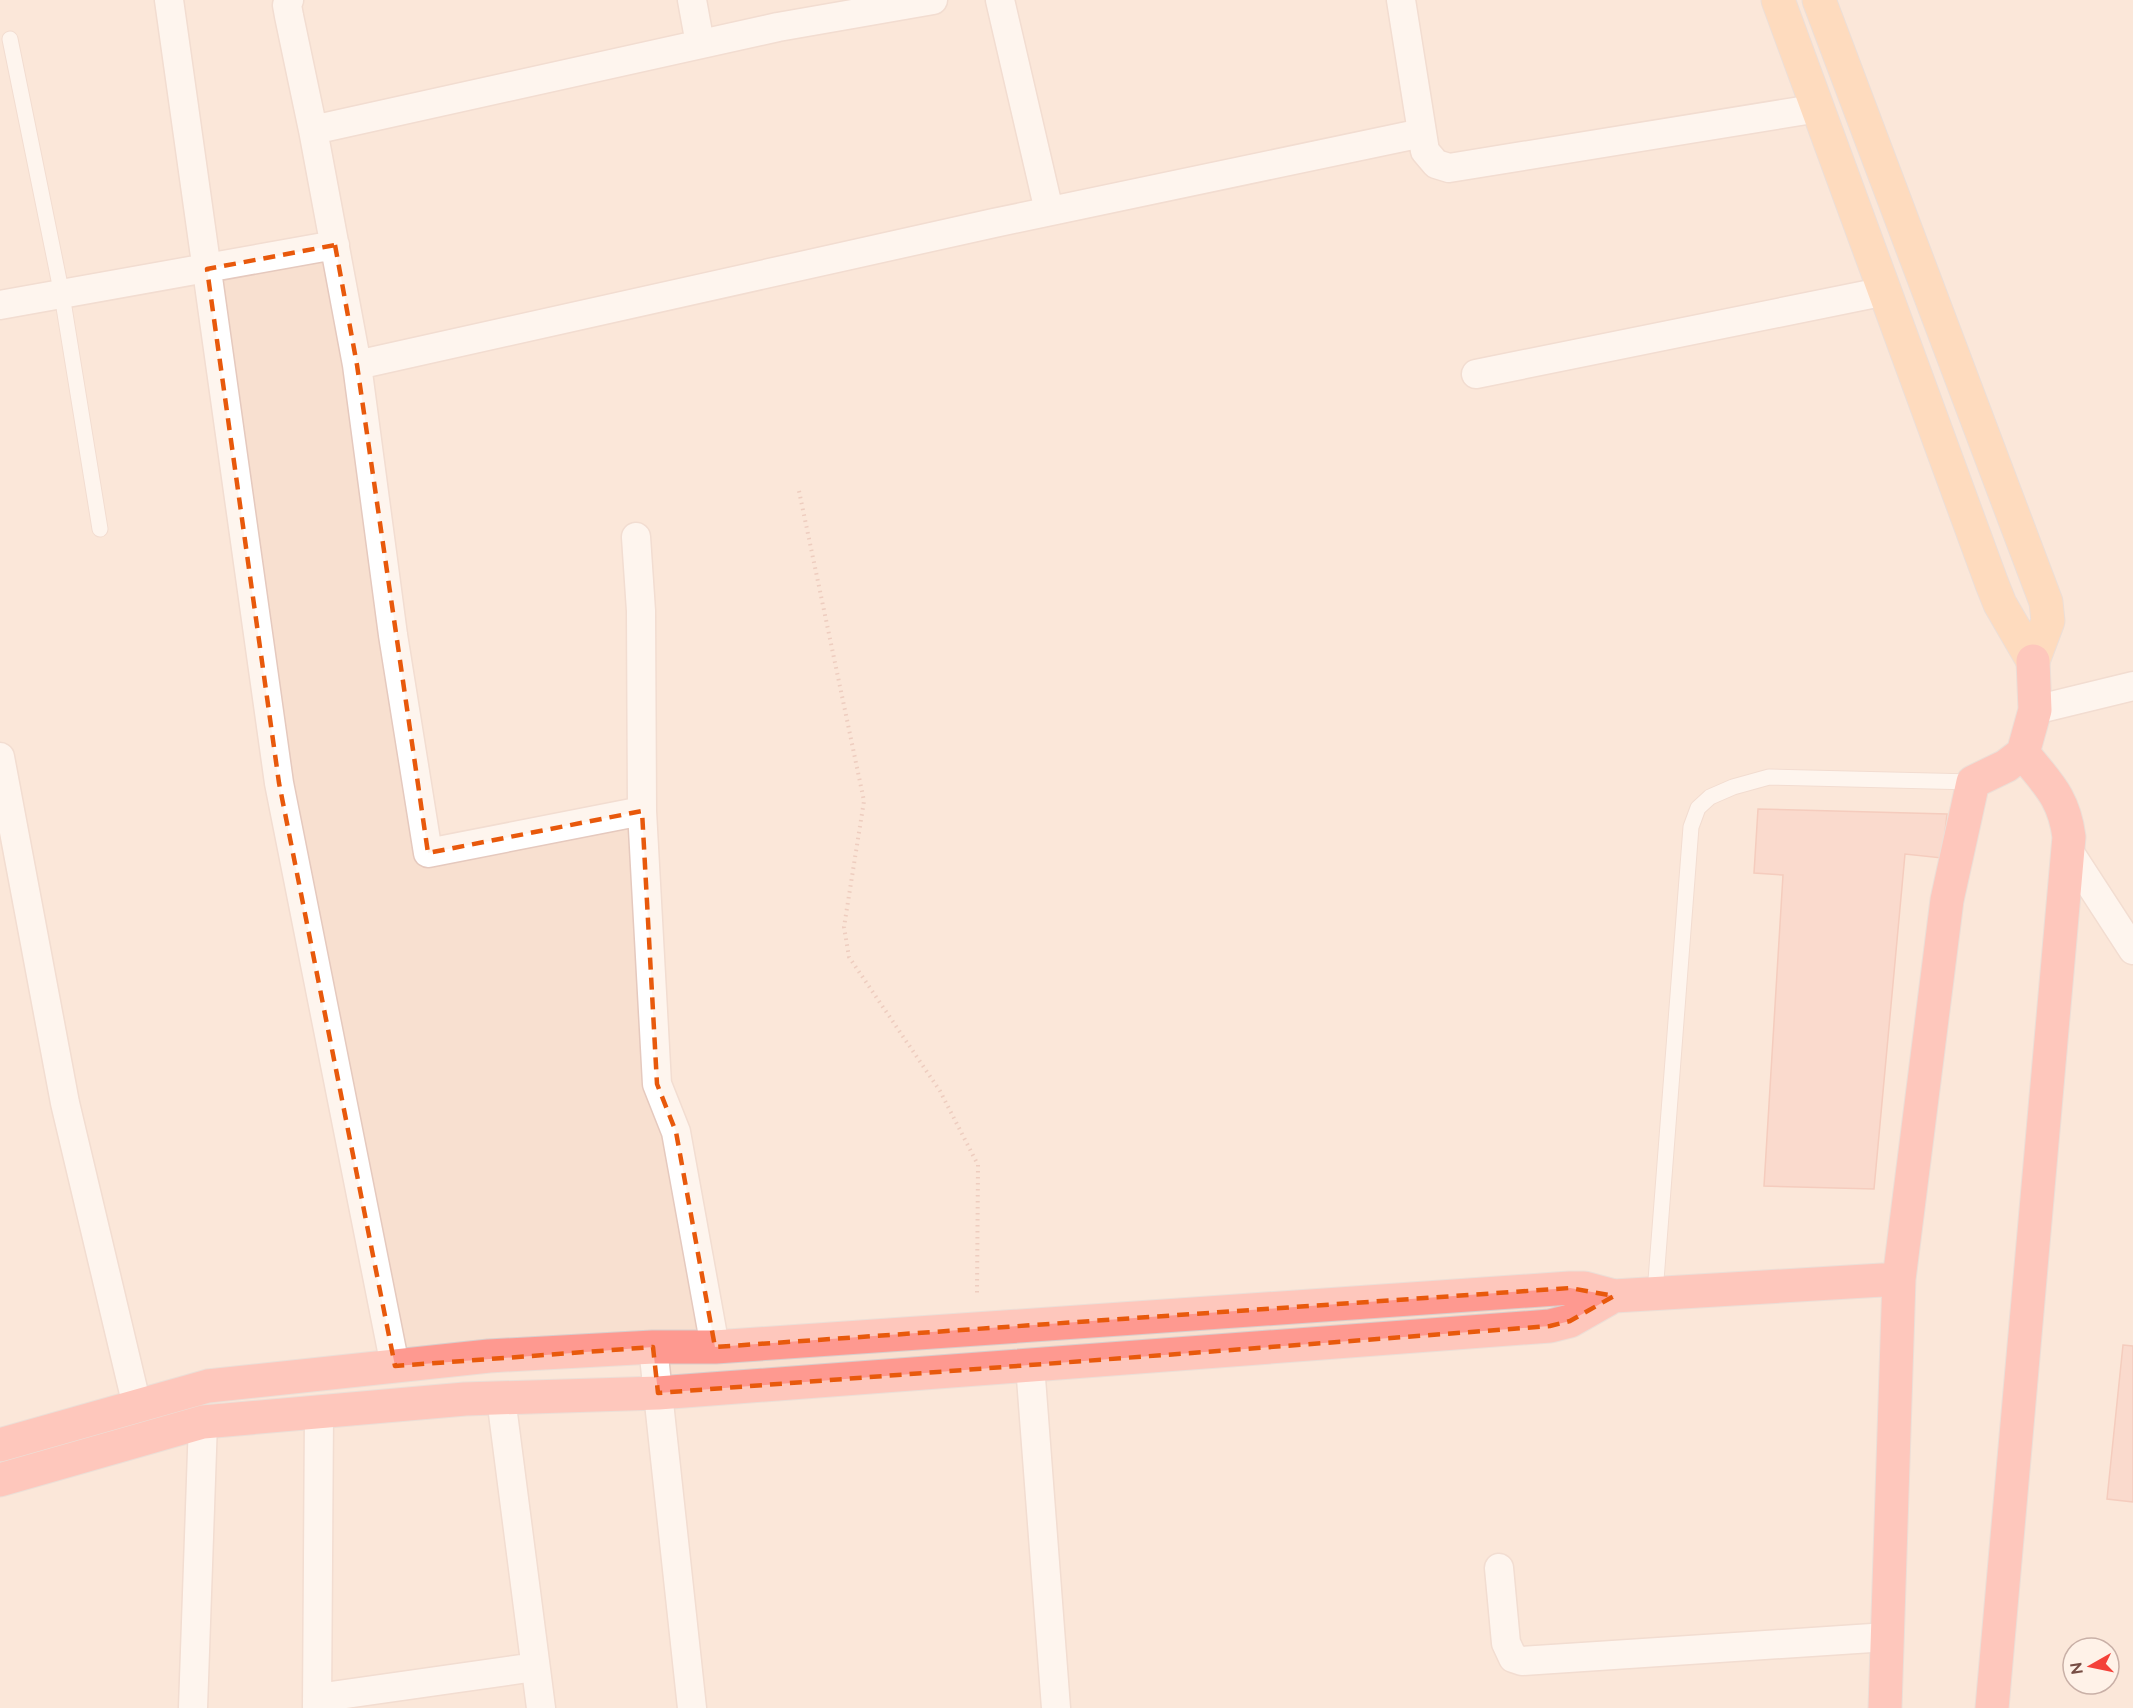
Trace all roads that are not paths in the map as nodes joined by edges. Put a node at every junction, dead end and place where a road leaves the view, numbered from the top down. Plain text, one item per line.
1 (169, 0) edge
2 (289, 0) edge
3 (692, 0) edge
4 (933, 0) edge
5 (1000, 0) edge
6 (1401, 0) edge
7 (1778, 0) edge
8 (1819, 0) edge
9 (10, 39) dead end
10 (700, 44) junction
11 (1819, 108) junction
12 (313, 130) junction
13 (1422, 133) junction
14 (1049, 212) junction
15 (335, 245) junction
16 (207, 269) junction
17 (1886, 291) junction
18 (62, 295) junction
19 (0, 305) edge
20 (357, 365) junction
21 (1476, 374) dead end
22 (100, 529) dead end
23 (636, 537) dead end
24 (2033, 661) junction
25 (2133, 686) edge
26 (2035, 710) junction
27 (2023, 753) junction
28 (0, 758) edge
29 (1973, 782) junction
30 (642, 811) junction
31 (2068, 850) junction
32 (2133, 950) edge
33 (1899, 1279) junction
34 (1655, 1293) junction
35 (1614, 1296) junction
36 (653, 1347) junction
37 (715, 1347) junction
38 (1030, 1365) junction
39 (395, 1366) junction
40 (658, 1393) junction
41 (501, 1398) junction
42 (137, 1406) junction
43 (319, 1412) junction
44 (203, 1422) junction
45 (0, 1445) edge
46 (0, 1480) edge
47 (1499, 1568) dead end
48 (1887, 1636) junction
49 (536, 1667) junction
50 (317, 1703) edge
51 (193, 1708) edge
52 (541, 1708) edge
53 (692, 1708) edge
54 (1056, 1708) edge
55 (1885, 1708) edge
56 (1992, 1708) edge

1 - 16 street
2 - 12 street
3 - 10 street
4 - 10 street
5 - 14 street
6 - 13 street
7 - 11 main road
8 - 24 main road
9 - 18 lane
10 - 12 street
11 - 13 street
11 - 17 main road
12 - 15 street
13 - 14 street
14 - 20 street
15 - 16 street
15 - 20 street
16 - 18 street
16 - 39 street
17 - 21 street
17 - 24 main road
18 - 19 street
18 - 22 lane
20 - 30 street
23 - 30 street
24 - 26 highway
25 - 26 street
26 - 27 highway
27 - 29 highway
27 - 31 highway
28 - 42 street
29 - 33 highway
29 - 34 lane
30 - 37 street
31 - 32 street
31 - 56 highway
33 - 34 highway
33 - 48 highway
34 - 35 highway
35 - 37 highway
35 - 38 highway
36 - 37 highway
36 - 39 highway
36 - 40 street
38 - 40 highway
38 - 54 street
39 - 42 highway
40 - 41 highway
40 - 53 street
41 - 43 highway
41 - 49 street
42 - 45 highway
43 - 44 highway
43 - 50 street
44 - 46 highway
44 - 51 street
47 - 48 street
48 - 55 highway
49 - 50 street
49 - 52 street

